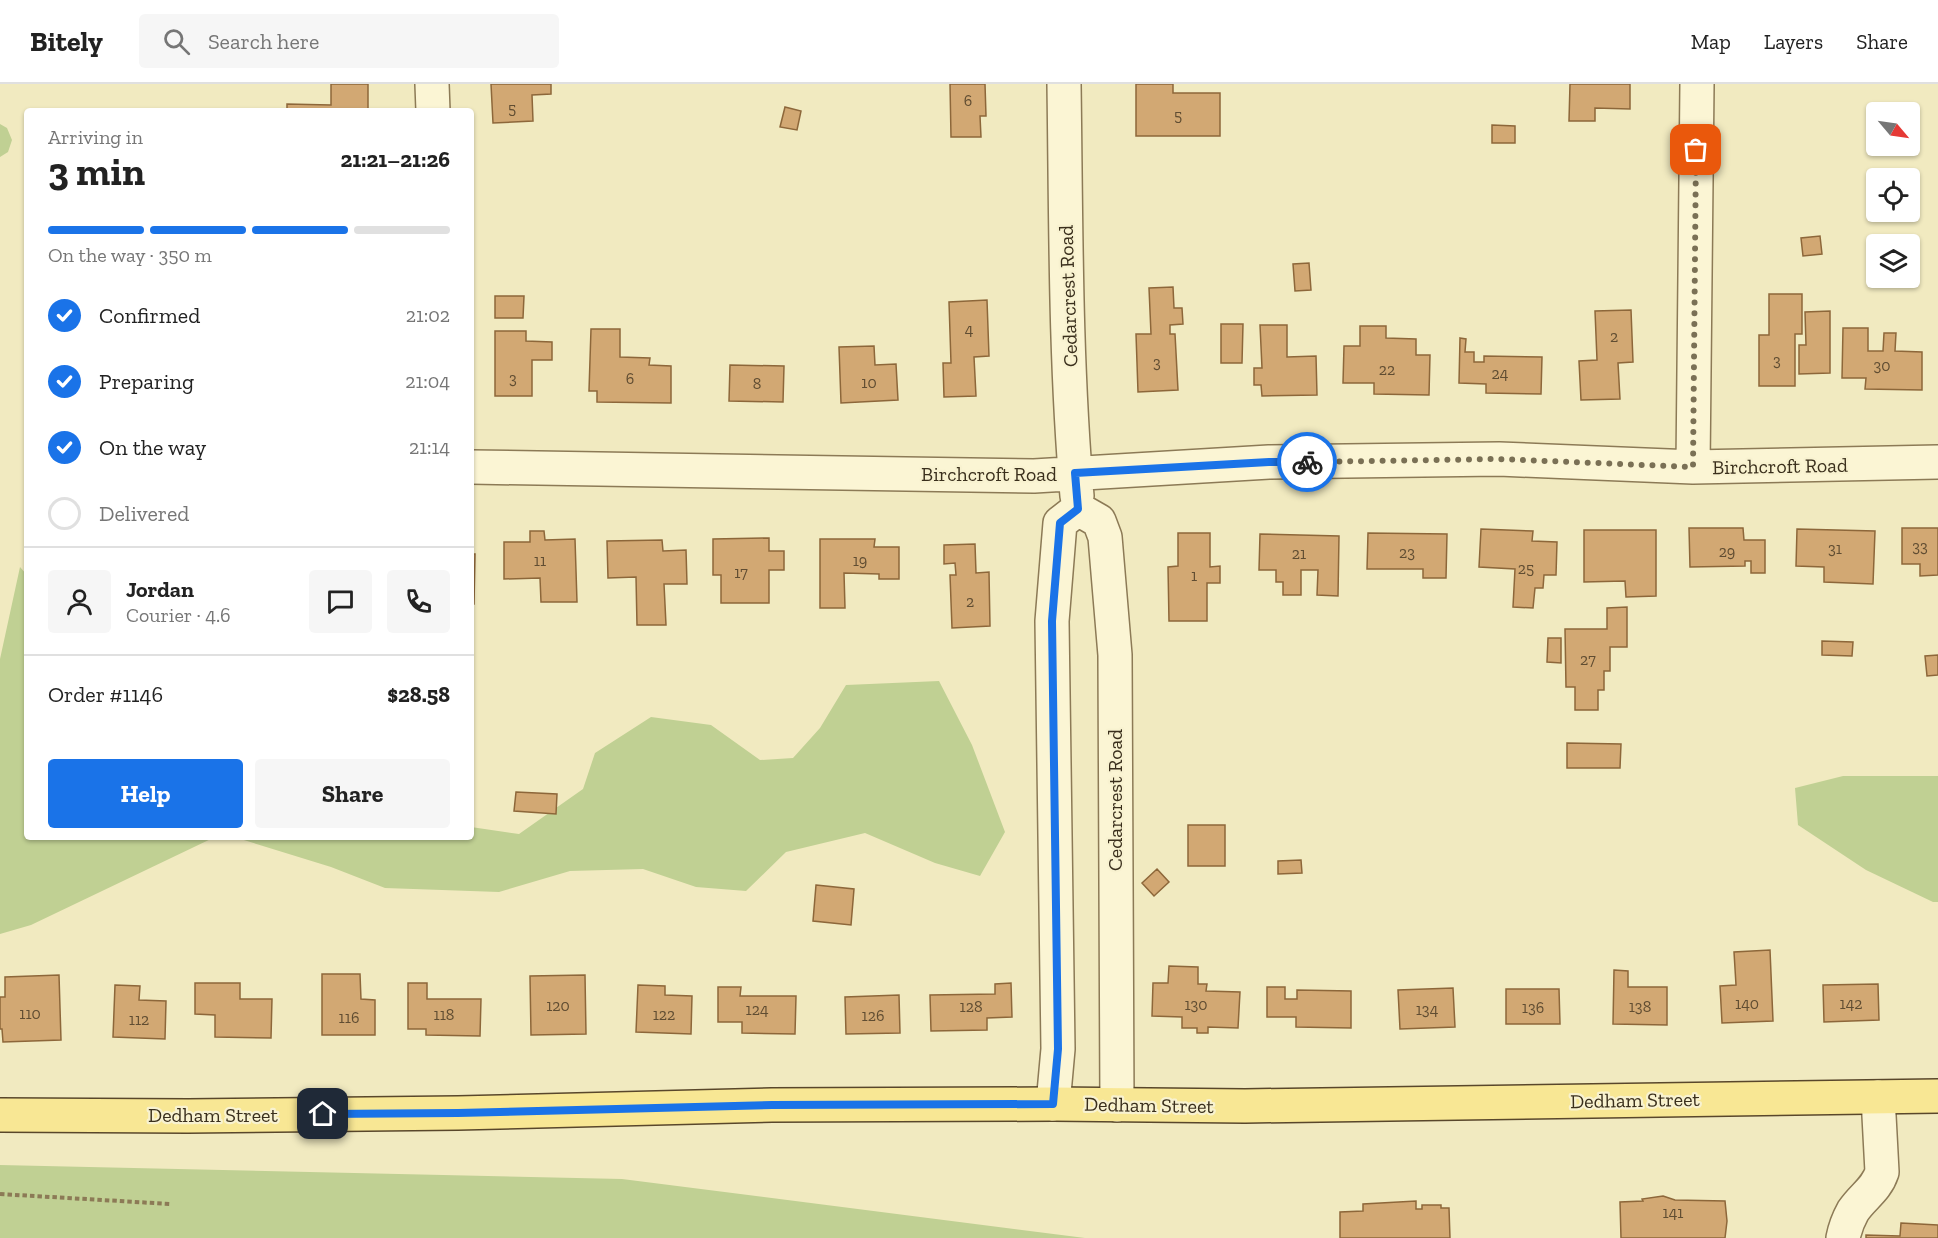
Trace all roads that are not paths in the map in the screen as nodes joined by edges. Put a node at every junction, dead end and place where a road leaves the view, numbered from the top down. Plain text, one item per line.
1 (432, 84) edge
2 (1064, 84) edge
3 (1696, 84) edge
4 (433, 108) edge
5 (1938, 462) edge
6 (474, 467) edge
7 (1693, 467) junction
8 (1075, 473) junction
9 (1078, 509) junction
10 (1938, 1096) edge
11 (1878, 1097) junction
12 (1053, 1104) junction
13 (1117, 1105) junction
14 (0, 1115) edge
15 (1843, 1238) edge

1 - 4 street
2 - 8 street, Cedarcrest Road
3 - 7 street
5 - 7 street, Birchcroft Road
6 - 8 street, Birchcroft Road
7 - 8 street, Birchcroft Road
8 - 9 street, Cedarcrest Road
9 - 12 street
9 - 13 street, Cedarcrest Road
10 - 11 main road, Dedham Street
11 - 13 main road, Dedham Street
11 - 15 street
12 - 13 main road, Dedham Street
12 - 14 main road, Dedham Street

